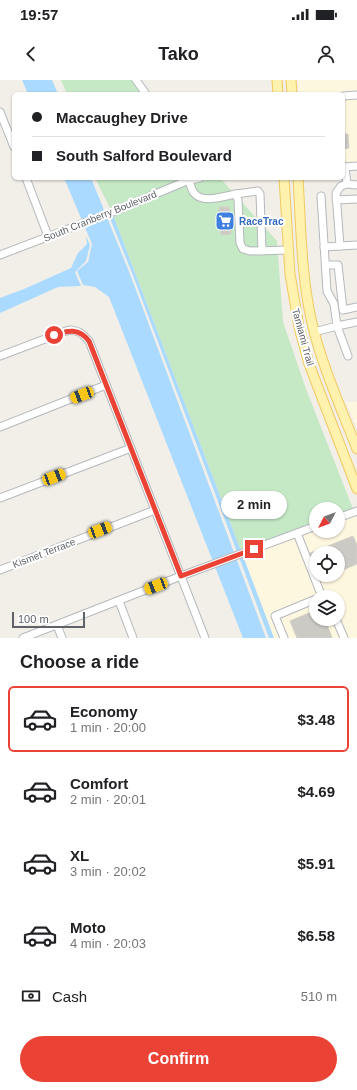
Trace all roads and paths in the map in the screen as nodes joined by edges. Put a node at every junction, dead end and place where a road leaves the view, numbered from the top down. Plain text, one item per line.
1 (136, 80) edge
2 (277, 80) edge
3 (291, 80) edge
4 (145, 92) edge
5 (278, 92) edge
6 (292, 92) edge
7 (357, 95) edge
8 (345, 96) edge
9 (0, 112) edge
10 (12, 142) edge
11 (357, 166) edge
12 (345, 167) edge
13 (345, 173) edge
14 (27, 180) edge
15 (186, 180) edge
16 (188, 180) edge
17 (284, 180) edge
18 (298, 180) edge
19 (347, 184) junction
20 (357, 184) edge
21 (236, 194) junction
22 (321, 196) dead end
23 (357, 198) edge
24 (336, 200) junction
25 (48, 236) junction
26 (357, 245) edge
27 (340, 246) junction
28 (324, 247) junction
29 (289, 250) junction
30 (262, 251) junction
31 (0, 255) edge
32 (326, 265) junction
33 (357, 307) edge
34 (357, 322) edge
35 (337, 326) junction
36 (314, 332) junction
37 (0, 356) edge
38 (348, 356) dead end
39 (106, 385) junction
40 (0, 427) edge
41 (131, 448) junction
42 (357, 449) edge
43 (357, 489) edge
44 (0, 498) edge
45 (155, 510) junction
46 (357, 511) edge
47 (345, 515) edge
48 (309, 529) edge
49 (297, 533) junction
50 (0, 570) edge
51 (181, 576) junction
52 (319, 590) edge
53 (119, 601) junction
54 (309, 602) edge
55 (57, 625) junction
56 (339, 626) edge
57 (23, 638) edge
58 (62, 638) edge
59 (133, 638) edge
60 (204, 638) edge
61 (284, 638) edge
62 (344, 638) edge

1 - 4 street
2 - 5 main road
3 - 6 main road
7 - 8 street
9 - 10 street
11 - 12 street
13 - 19 street
14 - 25 street
15 - 25 street, South Cranberry Boulevard
16 - 21 street
17 - 29 main road, Tamiami Trail
18 - 36 main road, Tamiami Trail
19 - 20 street
19 - 24 street
21 - 30 street
21 - 30 street
22 - 28 street
23 - 24 street
24 - 27 street
25 - 31 street, South Cranberry Boulevard
26 - 27 street
27 - 28 street
28 - 32 street
29 - 30 street
29 - 43 main road, Tamiami Trail
32 - 33 street
32 - 35 street
34 - 35 street
35 - 36 street
35 - 38 street
36 - 42 main road, Tamiami Trail
37 - 39 street
39 - 40 street
39 - 41 street
41 - 44 street
41 - 45 street
45 - 50 street, Kismet Terrace
45 - 51 street
46 - 47 street
48 - 49 street
49 - 51 street
49 - 52 street
51 - 53 street
51 - 60 street
53 - 55 street
53 - 59 street
54 - 61 street
55 - 57 street
55 - 58 street
56 - 62 street

